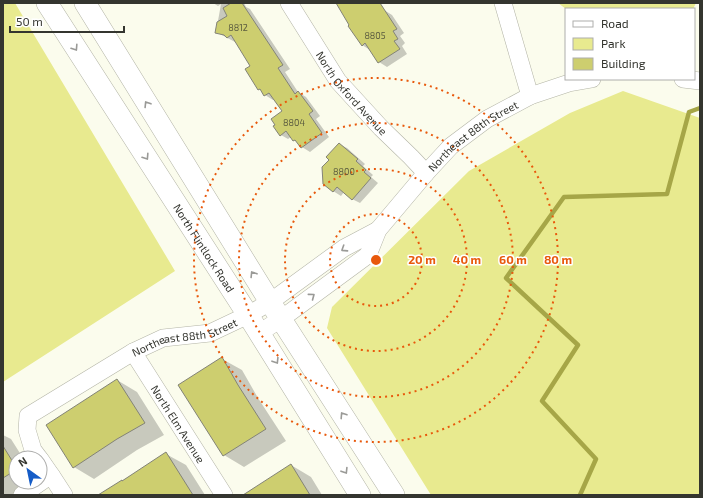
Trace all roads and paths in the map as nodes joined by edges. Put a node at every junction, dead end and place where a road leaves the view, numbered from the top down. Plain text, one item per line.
1 (47, 3) edge
2 (85, 3) edge
3 (289, 3) edge
4 (503, 3) edge
5 (586, 80) edge
6 (530, 96) junction
7 (426, 173) junction
8 (275, 311) junction
9 (248, 316) junction
10 (259, 333) junction
11 (133, 352) junction
12 (33, 450) edge
13 (48, 470) edge
14 (51, 474) junction
15 (22, 495) edge
16 (64, 495) edge
17 (224, 495) edge
18 (360, 495) edge
19 (394, 495) edge

1 -> 9 main road, North Flintlock Road
8 -> 2 main road
3 - 7 street, North Oxford Avenue
4 - 6 street
5 - 6 street, Northeast 88th Street
6 - 7 street, Northeast 88th Street
7 - 8 street, Northeast 88th Street
8 - 9 street, Northeast 88th Street
8 - 10 street
19 -> 8 main road
9 - 10 main road, North Flintlock Road
9 - 11 street, Northeast 88th Street
10 -> 18 main road, North Flintlock Road
11 - 12 street, Northeast 88th Street
11 - 17 street, North Elm Avenue
13 - 14 street, Northeast 88th Street
14 - 15 street
14 - 16 street, Northeast 88th Street

